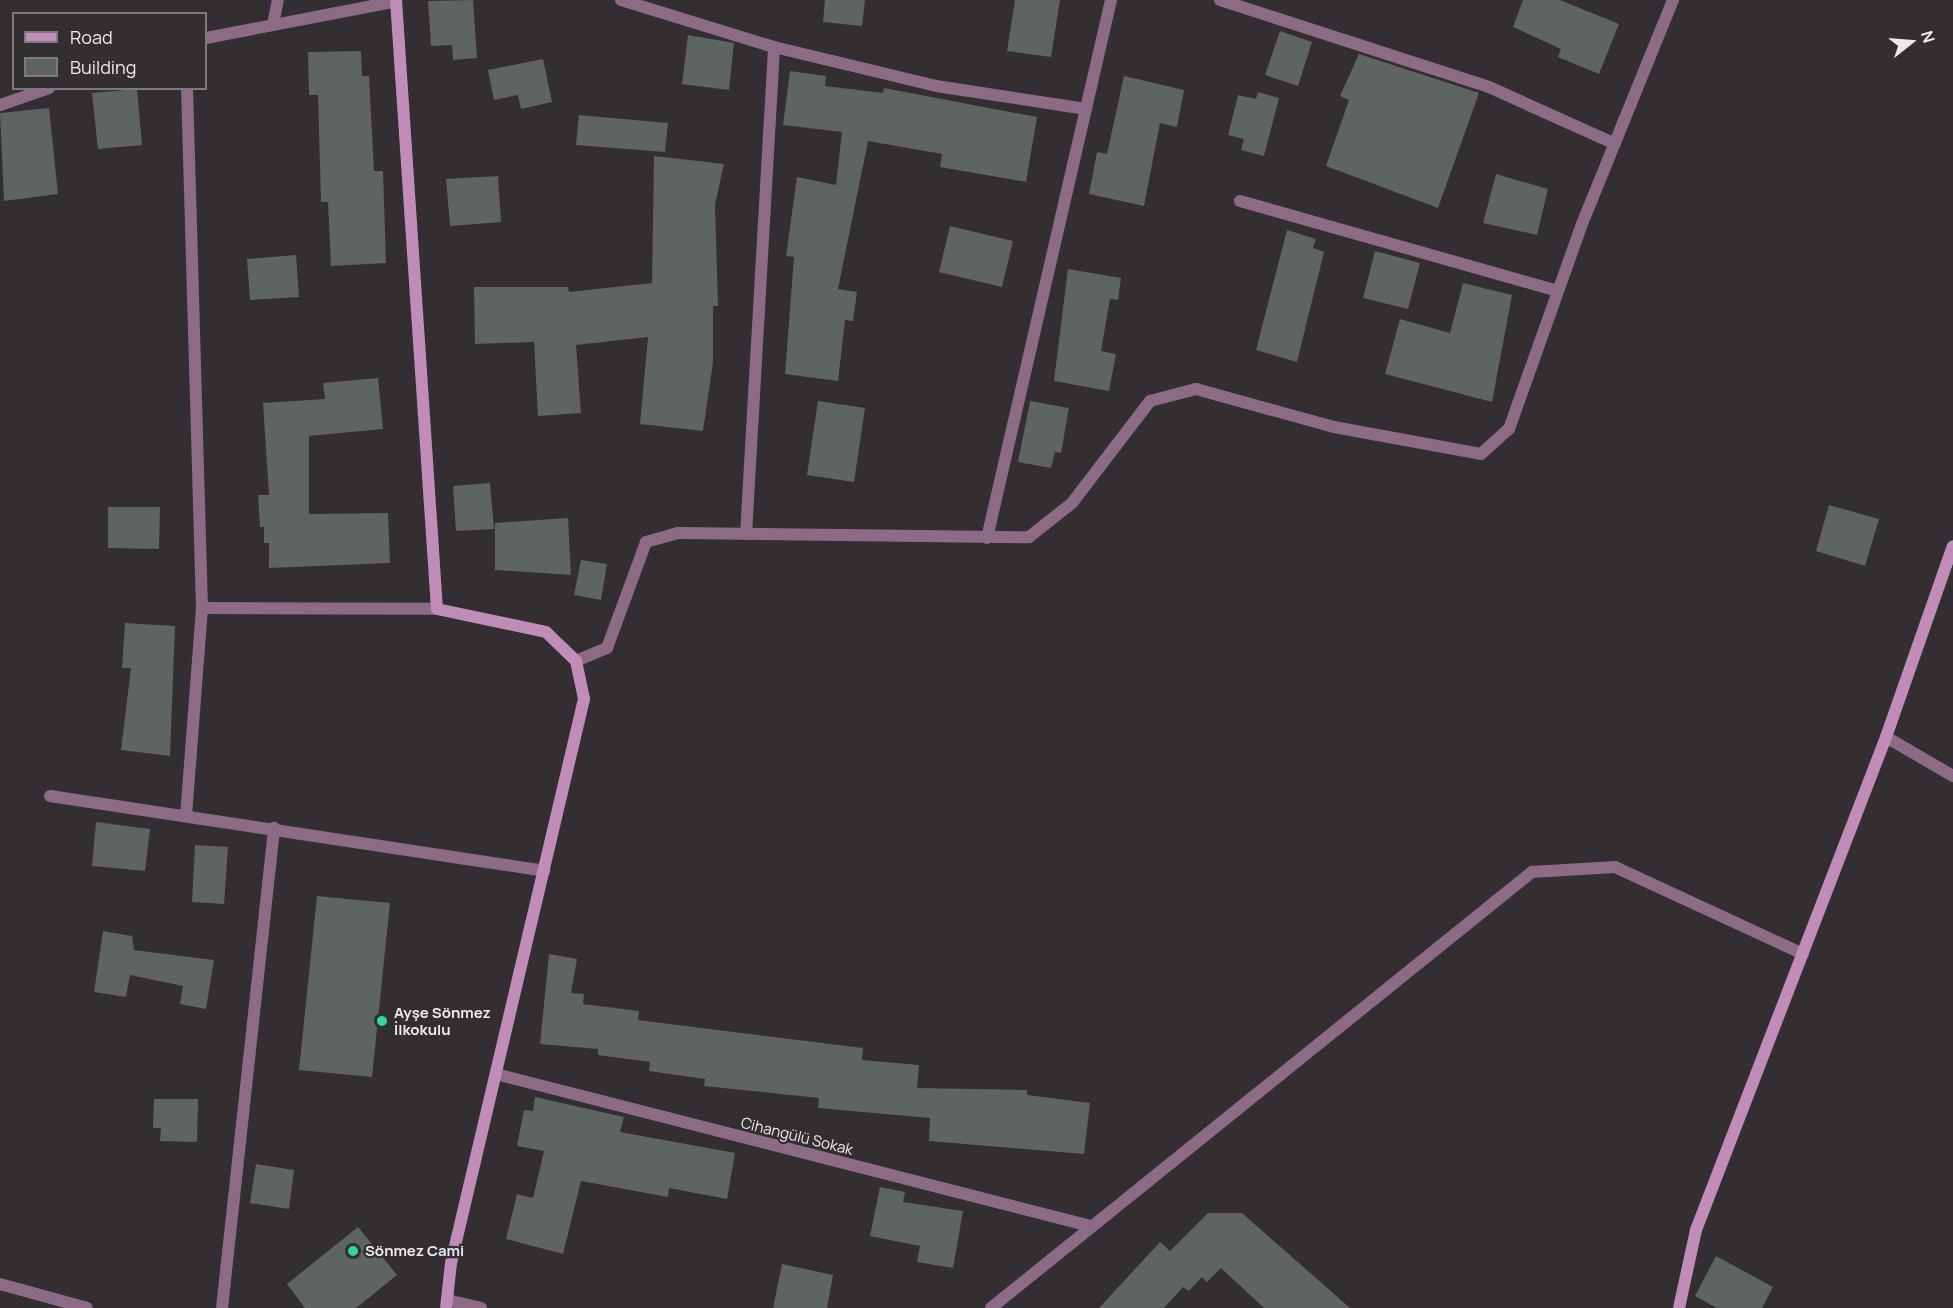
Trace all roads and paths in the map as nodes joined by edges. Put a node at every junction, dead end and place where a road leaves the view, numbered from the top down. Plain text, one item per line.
1 (278, 0) edge
2 (621, 0) edge
3 (1112, 0) edge
4 (1220, 0) edge
5 (1673, 0) edge
6 (395, 1) edge
7 (273, 25) junction
8 (207, 38) edge
9 (774, 47) junction
10 (43, 90) edge
11 (187, 90) edge
12 (0, 105) edge
13 (1086, 109) junction
14 (1615, 144) junction
15 (1240, 201) dead end
16 (1558, 291) junction
17 (746, 534) junction
18 (987, 538) junction
19 (1953, 546) edge
20 (202, 608) junction
21 (437, 609) junction
22 (576, 661) junction
23 (1886, 737) junction
24 (1953, 776) edge
25 (50, 796) dead end
26 (186, 816) junction
27 (274, 828) junction
28 (544, 871) junction
29 (1803, 954) junction
30 (496, 1074) junction
31 (1090, 1226) junction
32 (0, 1284) edge
33 (446, 1304) edge
34 (87, 1308) edge
35 (222, 1308) edge
36 (481, 1308) edge
37 (991, 1308) edge
38 (1679, 1308) edge

1 - 7 street
2 - 9 street
3 - 13 street
4 - 14 street
5 - 14 street
6 - 7 street
6 - 21 street
7 - 8 street
9 - 13 street
9 - 17 street
10 - 12 street
11 - 20 street
13 - 18 street
14 - 16 street
15 - 16 street
16 - 18 street
17 - 18 street
17 - 22 street
19 - 23 street
20 - 21 street
20 - 26 street
21 - 22 street
22 - 28 street
23 - 24 street
23 - 29 street
25 - 26 street
26 - 27 street
27 - 28 street
27 - 35 street
28 - 30 street
29 - 31 street
29 - 38 street
30 - 31 street, Cihangülü Sokak
30 - 33 street
31 - 37 street
32 - 34 street
33 - 36 street

